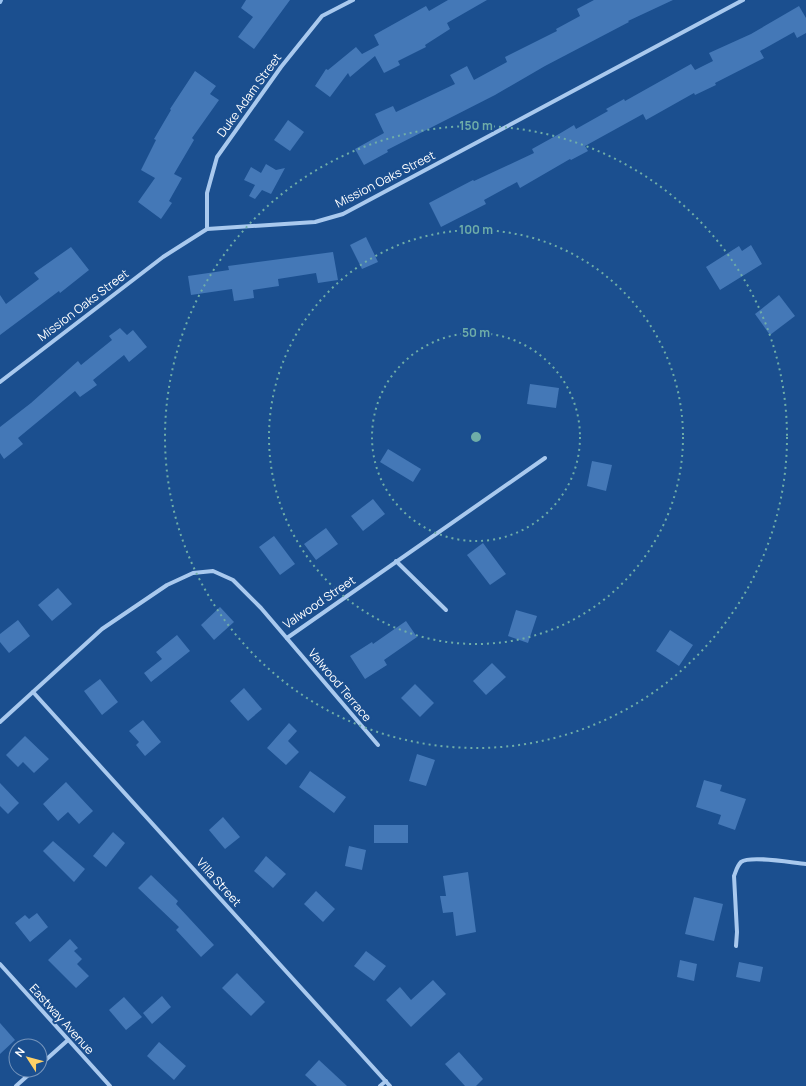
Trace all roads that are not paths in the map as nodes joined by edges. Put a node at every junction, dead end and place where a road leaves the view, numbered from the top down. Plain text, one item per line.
1 (353, 0) edge
2 (743, 0) edge
3 (207, 229) junction
4 (0, 382) edge
5 (545, 458) dead end
6 (396, 561) junction
7 (446, 610) dead end
8 (287, 638) junction
9 (33, 692) junction
10 (0, 722) edge
11 (378, 745) dead end
12 (806, 864) edge
13 (736, 946) dead end
14 (0, 964) edge
15 (68, 1040) junction
16 (48, 1058) edge
17 (25, 1078) edge
18 (386, 1081) junction
19 (16, 1086) edge
20 (110, 1086) edge
21 (380, 1086) edge
22 (390, 1086) edge

1 - 3 street, Duke Adam Street
2 - 3 street, Mission Oaks Street
3 - 4 street, Mission Oaks Street
5 - 6 street, Valwood Street
6 - 7 street
6 - 8 street, Valwood Street
8 - 9 street, Valwood Street
8 - 11 street, Valwood Terrace
9 - 10 street, Valwood Street
9 - 18 street, Villa Street
12 - 13 street
14 - 15 street, Eastway Avenue
15 - 16 street
15 - 20 street, Eastway Avenue
17 - 19 street
18 - 21 street
18 - 22 street, Villa Street

